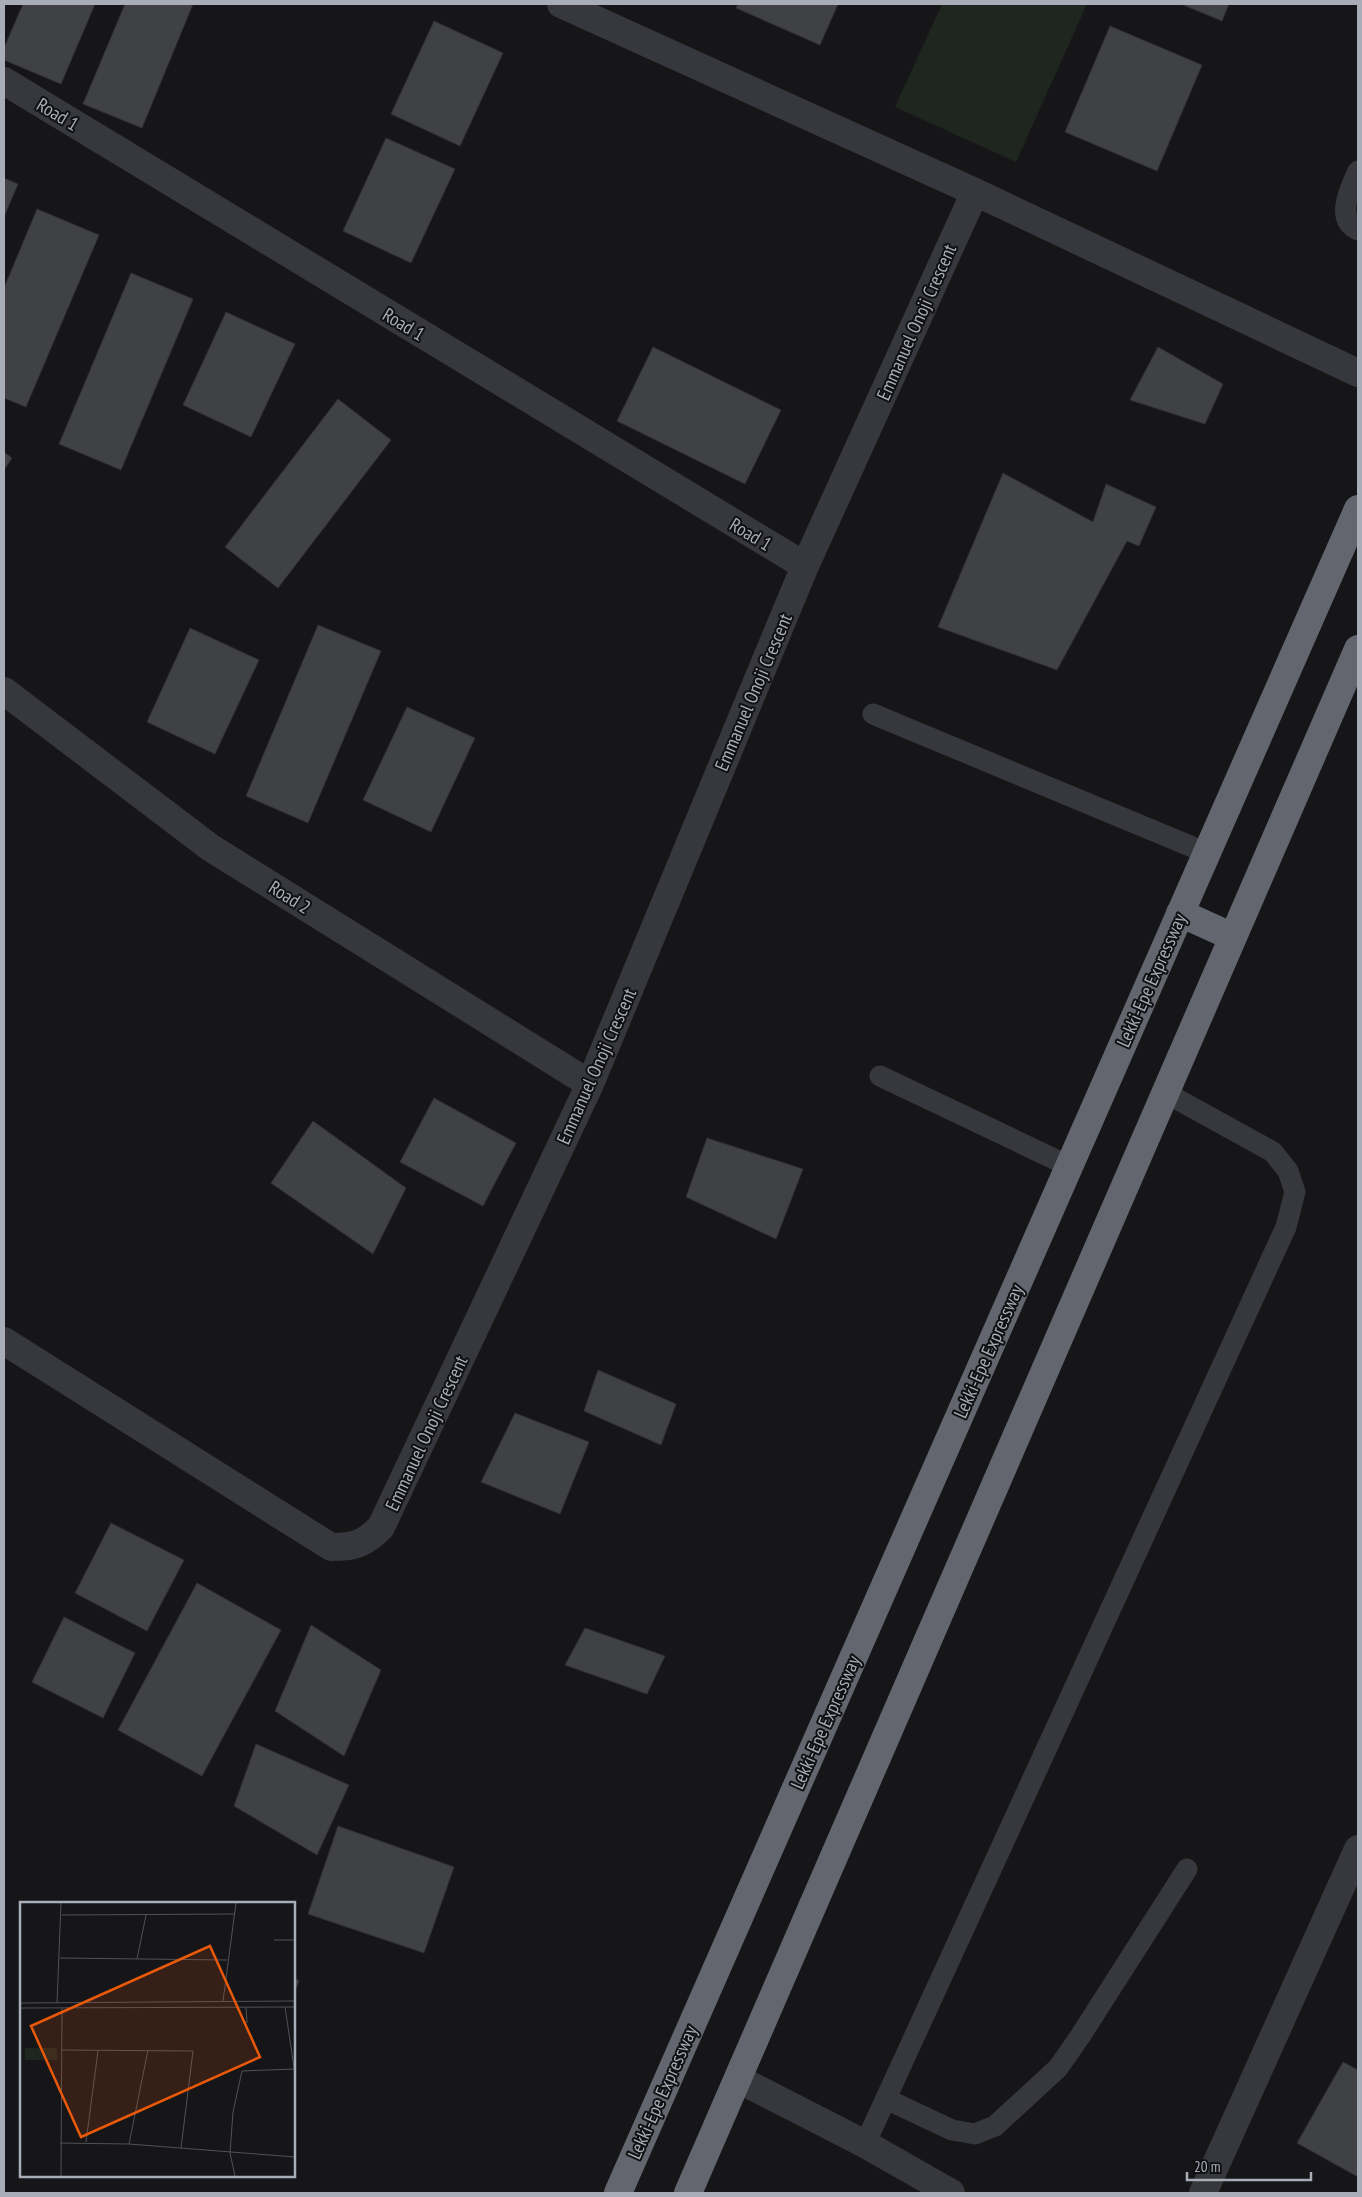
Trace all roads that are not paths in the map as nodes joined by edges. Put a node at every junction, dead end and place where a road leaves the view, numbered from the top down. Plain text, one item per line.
1 (561, 4) edge
2 (4, 81) edge
3 (1358, 171) edge
4 (975, 192) junction
5 (1358, 230) edge
6 (1358, 373) edge
7 (1358, 508) edge
8 (805, 566) junction
9 (1355, 666) edge
10 (4, 690) edge
11 (872, 714) dead end
12 (1207, 853) junction
13 (1180, 913) junction
14 (1233, 937) junction
15 (880, 1076) dead end
16 (590, 1084) junction
17 (1166, 1093) junction
18 (1069, 1166) junction
19 (4, 1341) edge
20 (1358, 1849) edge
21 (1187, 1869) dead end
22 (738, 2079) junction
23 (886, 2099) junction
24 (865, 2144) junction
25 (618, 2193) edge
26 (688, 2193) edge
27 (951, 2193) edge
28 (1203, 2193) edge

1 - 4 street
2 - 8 street, Road 1
3 - 5 lane
4 - 6 street
4 - 8 street, Emmanuel Onoji Crescent
7 - 12 highway, Lekki-Epe Expressway
8 - 16 street, Emmanuel Onoji Crescent
9 - 14 highway
10 - 16 street, Road 2
11 - 12 lane
12 - 13 highway, Lekki-Epe Expressway
13 - 14 highway
13 - 18 highway, Lekki-Epe Expressway
14 - 17 highway
15 - 18 lane
16 - 19 street, Emmanuel Onoji Crescent
17 - 22 highway
17 - 23 lane
18 - 25 highway, Lekki-Epe Expressway
20 - 28 street
21 - 23 lane
22 - 24 street
22 - 26 highway
23 - 24 lane
24 - 27 street

